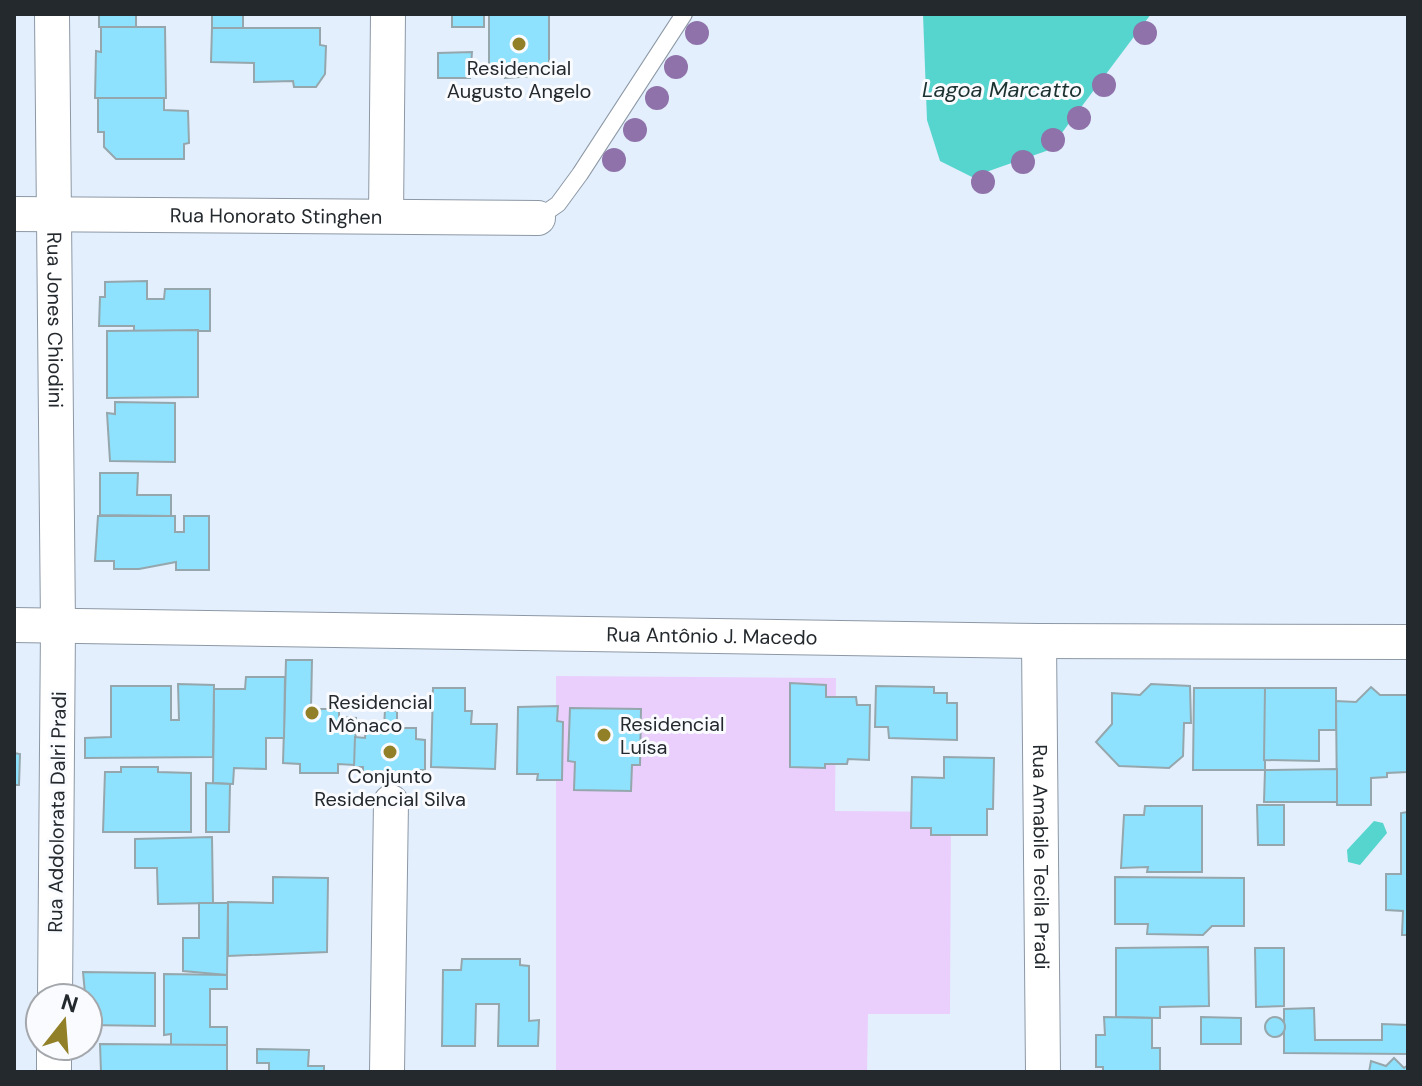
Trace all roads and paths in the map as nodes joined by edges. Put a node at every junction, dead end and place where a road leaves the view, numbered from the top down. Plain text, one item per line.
1 (52, 14) edge
2 (388, 14) edge
3 (684, 14) edge
4 (14, 214) edge
5 (52, 215) junction
6 (386, 216) junction
7 (538, 218) joint
8 (14, 625) edge
9 (58, 626) junction
10 (1039, 641) junction
11 (1408, 642) edge
12 (391, 802) dead end
13 (55, 982) edge
14 (387, 1072) edge
15 (1043, 1072) edge

1 - 5 street, Rua Jones Chiodini
2 - 6 street
3 - 7 lane
4 - 5 street, Rua Honorato Stinghen
5 - 6 street, Rua Honorato Stinghen
5 - 9 street, Rua Jones Chiodini
6 - 7 street, Rua Honorato Stinghen
8 - 9 street, Rua Antônio J. Macedo
9 - 10 street, Rua Antônio J. Macedo
9 - 13 street, Rua Addolorata Dalri Pradi
10 - 11 street, Rua Antônio J. Macedo
10 - 15 street, Rua Amabile Tecila Pradi
12 - 14 street

